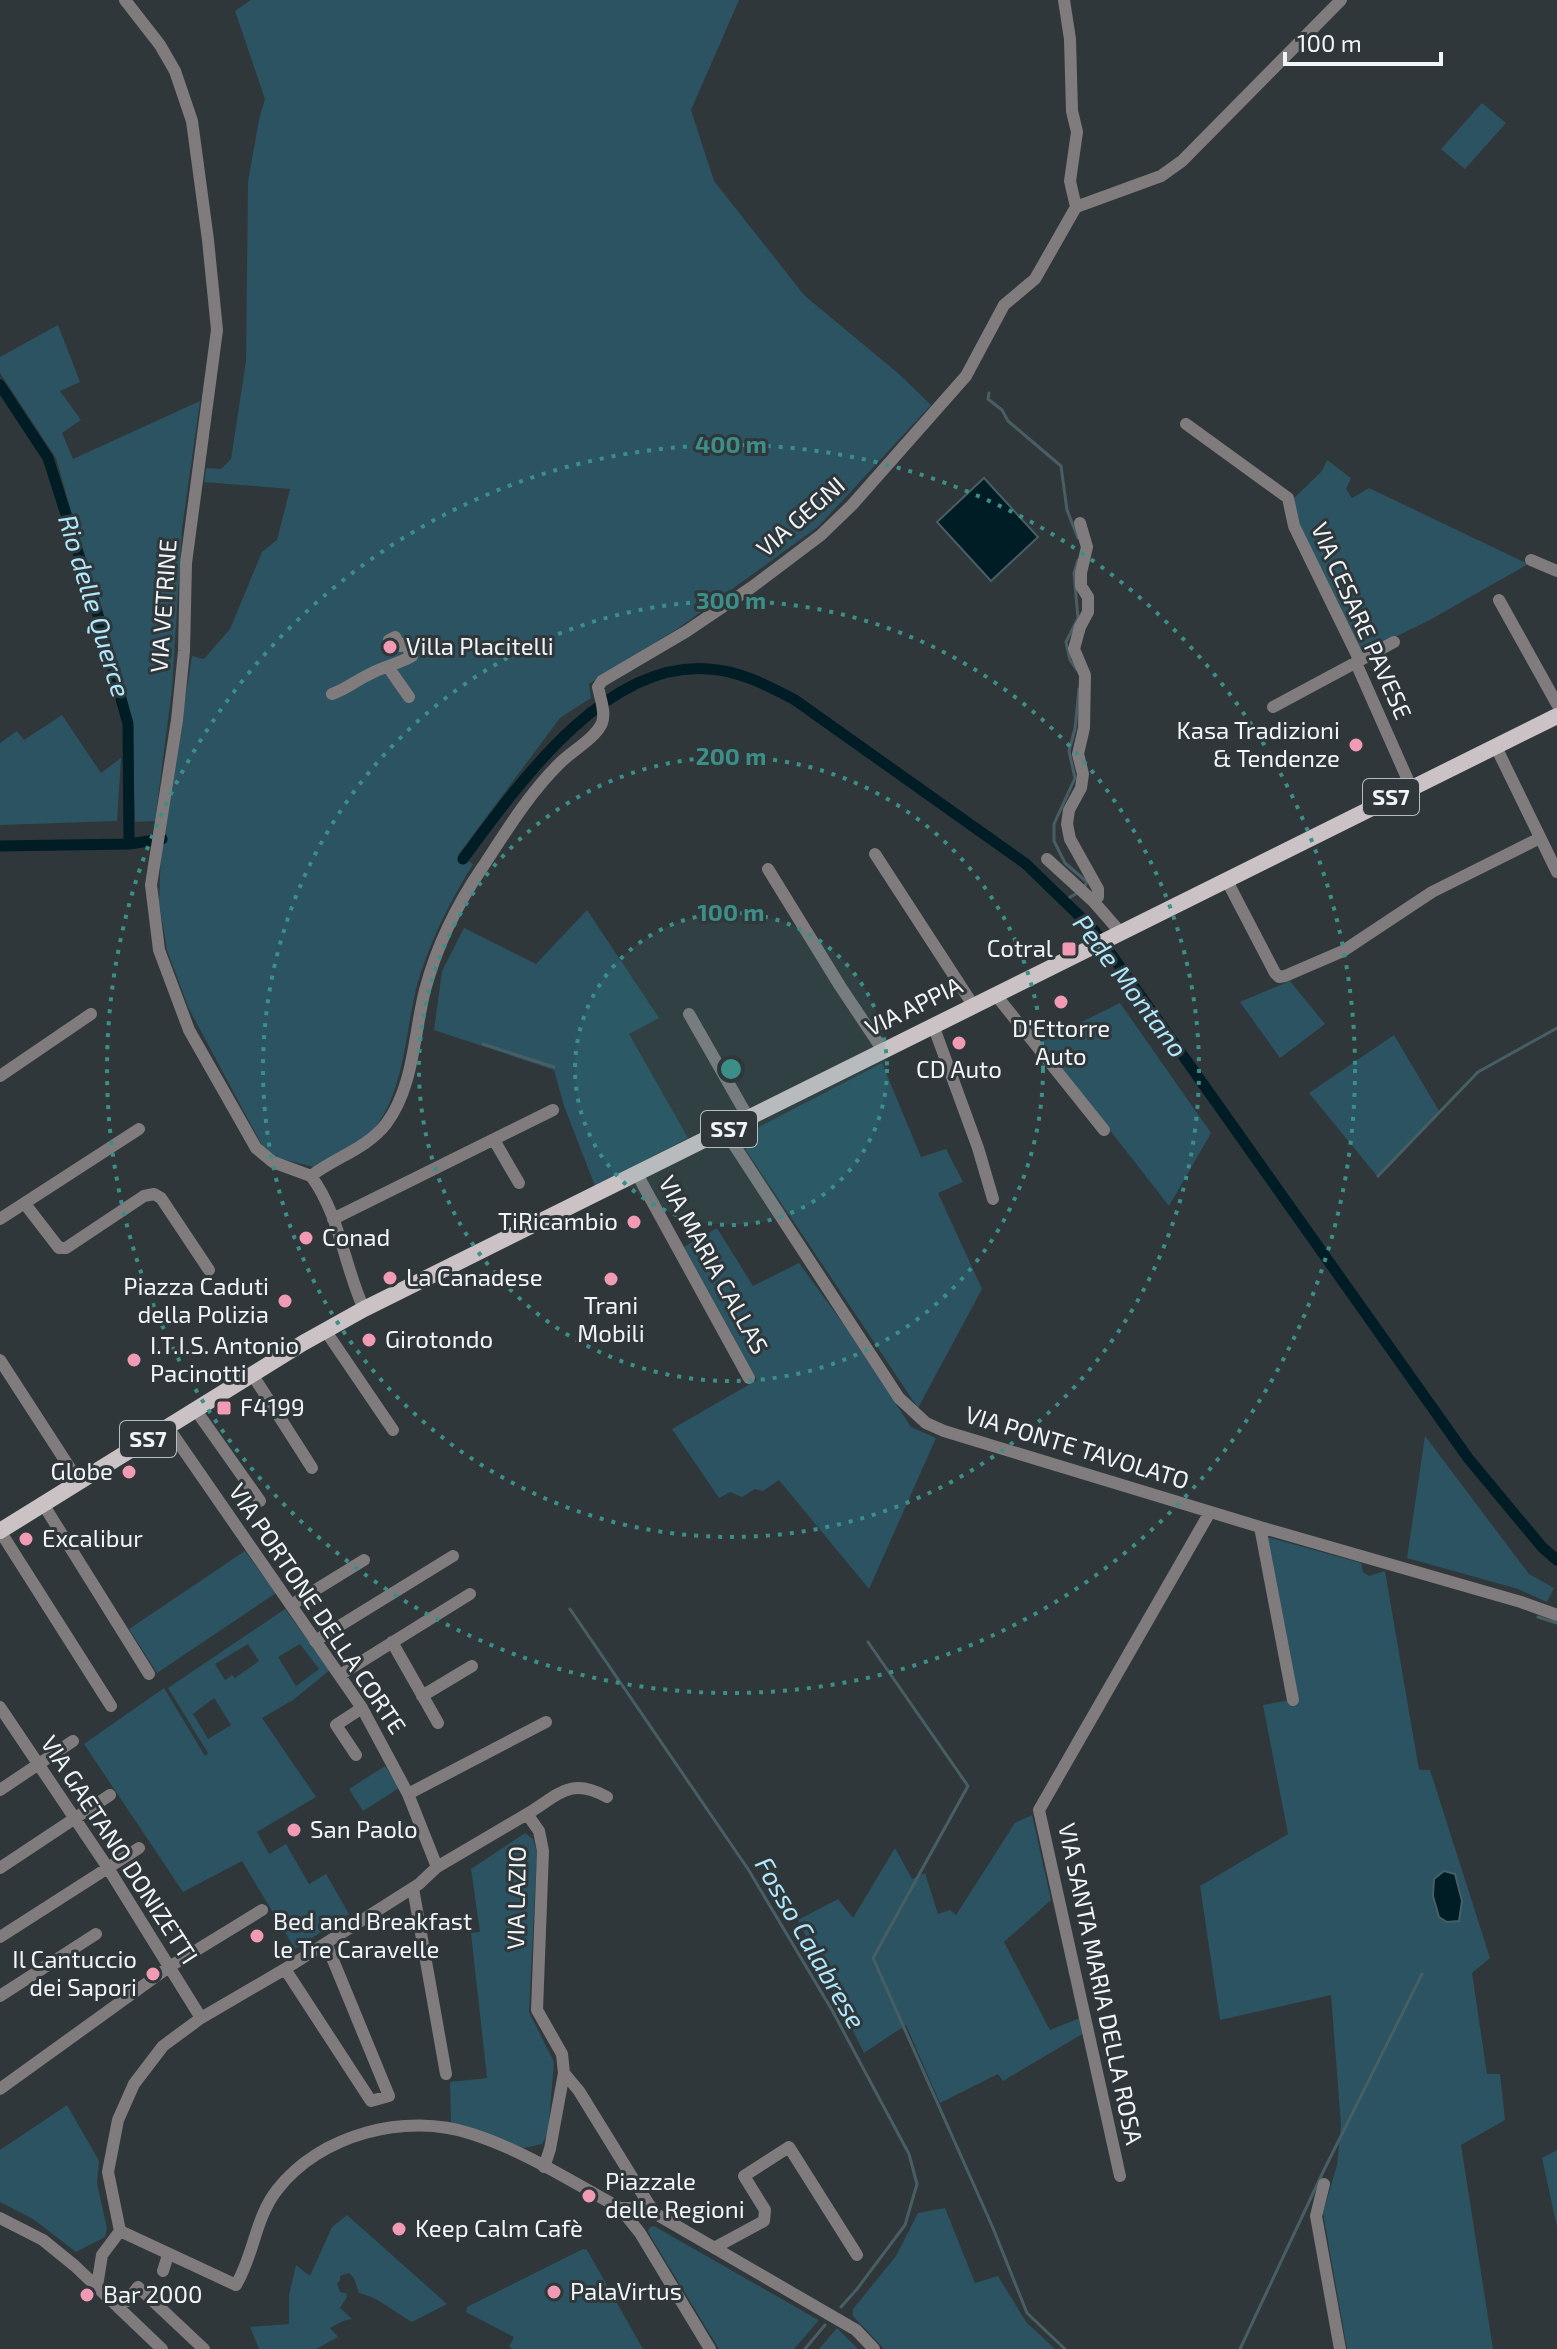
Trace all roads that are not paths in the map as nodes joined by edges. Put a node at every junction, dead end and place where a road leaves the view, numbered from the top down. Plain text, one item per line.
1 (125, 0) edge
2 (1064, 0) edge
3 (1341, 0) edge
4 (1076, 207) junction
5 (1186, 424) dead end
6 (1080, 523) dead end
7 (1531, 560) dead end
8 (1557, 571) edge
9 (1499, 600) dead end
10 (389, 640) dead end
11 (1394, 642) dead end
12 (1356, 663) junction
13 (388, 667) junction
14 (332, 694) dead end
15 (409, 697) dead end
16 (1557, 704) edge
17 (1273, 707) dead end
18 (1557, 716) edge
19 (1496, 747) junction
20 (1411, 787) junction
21 (1540, 838) junction
22 (875, 854) dead end
23 (1047, 859) dead end
24 (768, 869) dead end
25 (1557, 872) edge
26 (1226, 879) junction
27 (1093, 901) junction
28 (1119, 933) junction
29 (995, 994) junction
30 (973, 1005) junction
31 (91, 1014) dead end
32 (689, 1014) dead end
33 (933, 1025) junction
34 (882, 1049) junction
35 (0, 1076) edge
36 (553, 1110) dead end
37 (749, 1119) junction
38 (139, 1129) dead end
39 (1104, 1130) dead end
40 (725, 1131) junction
41 (494, 1140) junction
42 (637, 1174) junction
43 (311, 1176) junction
44 (519, 1183) dead end
45 (993, 1199) dead end
46 (25, 1204) junction
47 (0, 1219) edge
48 (333, 1219) junction
49 (209, 1270) dead end
50 (364, 1309) junction
51 (325, 1330) junction
52 (0, 1360) edge
53 (252, 1374) junction
54 (749, 1378) dead end
55 (195, 1409) junction
56 (167, 1426) junction
57 (393, 1430) dead end
58 (312, 1468) dead end
59 (79, 1482) junction
60 (260, 1501) dead end
61 (43, 1504) junction
62 (1210, 1512) junction
63 (1260, 1527) junction
64 (0, 1531) edge
65 (453, 1556) dead end
66 (364, 1560) dead end
67 (470, 1594) dead end
68 (291, 1605) junction
69 (1557, 1615) edge
70 (315, 1641) junction
71 (392, 1642) junction
72 (472, 1666) dead end
73 (149, 1674) dead end
74 (340, 1675) junction
75 (422, 1696) junction
76 (1293, 1700) dead end
77 (111, 1706) dead end
78 (0, 1707) edge
79 (362, 1708) junction
80 (546, 1722) dead end
81 (438, 1723) dead end
82 (73, 1741) dead end
83 (356, 1755) dead end
84 (38, 1765) junction
85 (0, 1790) edge
86 (408, 1794) junction
87 (110, 1795) dead end
88 (607, 1797) dead end
89 (527, 1814) junction
90 (74, 1818) junction
91 (139, 1848) dead end
92 (437, 1867) junction
93 (0, 1868) edge
94 (108, 1868) junction
95 (413, 1888) junction
96 (262, 1910) dead end
97 (96, 1934) dead end
98 (0, 1937) edge
99 (326, 1943) junction
100 (169, 1967) junction
101 (285, 1969) junction
102 (0, 1996) edge
103 (201, 2018) junction
104 (564, 2073) junction
105 (446, 2074) dead end
106 (2, 2083) edge
107 (544, 2167) junction
108 (1120, 2176) dead end
109 (1324, 2184) dead end
110 (645, 2205) junction
111 (623, 2212) junction
112 (0, 2218) edge
113 (120, 2231) junction
114 (714, 2248) junction
115 (102, 2255) junction
116 (168, 2255) junction
117 (857, 2255) dead end
118 (75, 2266) junction
119 (163, 2271) dead end
120 (97, 2286) junction
121 (127, 2301) dead end
122 (162, 2349) edge
123 (204, 2349) edge
124 (710, 2349) edge
125 (874, 2349) edge
126 (1340, 2349) edge

1 - 43 street, VIA VETRINE
2 - 4 street
3 - 4 street
4 - 43 street, VIA GEGNI
5 - 12 street, VIA CESARE PAVESE
6 - 27 street
7 - 8 street
9 - 16 street
10 - 13 street
11 - 12 street
12 - 17 street
12 - 20 street, VIA CESARE PAVESE
13 - 14 street
13 - 15 street
18 - 19 main road, VIA APPIA / SS7
19 - 20 main road, VIA APPIA / SS7
19 - 21 street
20 - 26 main road, VIA APPIA / SS7
21 - 25 street
21 - 26 street
22 - 30 street
23 - 27 street
24 - 34 street
26 - 28 main road, VIA APPIA / SS7
27 - 28 street
28 - 29 main road, VIA APPIA / SS7
29 - 30 main road, VIA APPIA / SS7
29 - 39 street
30 - 33 main road, VIA APPIA / SS7
31 - 35 street
32 - 37 street
33 - 34 main road, VIA APPIA / SS7
33 - 45 street
34 - 37 main road, VIA APPIA / SS7
36 - 41 street
37 - 40 main road, VIA APPIA / SS7
38 - 46 street
40 - 42 main road, VIA APPIA / SS7
40 - 62 street, VIA PONTE TAVOLATO
41 - 44 street
41 - 48 street
42 - 50 main road, VIA APPIA / SS7
42 - 54 street, VIA MARIA CALLAS
43 - 48 street
46 - 47 street
46 - 49 street
48 - 50 street
50 - 51 main road, VIA APPIA / SS7
51 - 53 main road, VIA APPIA / SS7
51 - 57 street
52 - 59 street
53 - 55 main road, SS7
53 - 58 street
55 - 56 main road, SS7
55 - 60 street
56 - 59 main road, SS7
56 - 68 street, VIA PORTONE DELLA CORTE
59 - 61 main road, SS7
61 - 64 main road, SS7
61 - 73 street
62 - 63 street, VIA PONTE TAVOLATO
62 - 108 street, VIA SANTA MARIA DELLA ROSA
63 - 69 street, VIA PONTE TAVOLATO
63 - 76 street
64 - 77 street
65 - 70 street
66 - 68 street
67 - 71 street
68 - 70 street, VIA PORTONE DELLA CORTE
70 - 74 street, VIA PORTONE DELLA CORTE
71 - 74 street
71 - 75 street
72 - 75 street
74 - 79 street, VIA PORTONE DELLA CORTE
75 - 81 street
78 - 84 street, VIA GAETANO DONIZETTI
79 - 83 street
79 - 86 street, VIA PORTONE DELLA CORTE
80 - 86 street
82 - 84 street
84 - 85 street
84 - 90 street, VIA GAETANO DONIZETTI
86 - 92 street, VIA PORTONE DELLA CORTE
87 - 90 street
88 - 89 street
89 - 92 street, VIA LAZIO
89 - 104 street, VIA LAZIO
90 - 93 street
90 - 94 street, VIA GAETANO DONIZETTI
91 - 94 street
92 - 95 street, VIA LAZIO
94 - 98 street
94 - 100 street, VIA GAETANO DONIZETTI
95 - 99 street, VIA LAZIO
95 - 105 street
96 - 100 street
97 - 102 street
99 - 101 street, VIA LAZIO
99 - 101 street
100 - 103 street, VIA GAETANO DONIZETTI
100 - 106 street
101 - 103 street, VIA LAZIO
103 - 113 street, VIA LAZIO
104 - 107 street
104 - 110 street, VIA LAZIO
107 - 111 street
107 - 116 street
109 - 126 street
110 - 111 street
110 - 114 street, VIA LAZIO
111 - 124 street
112 - 118 street
113 - 115 street
113 - 116 street
114 - 117 street
114 - 125 street, VIA LAZIO
115 - 118 street
115 - 120 street
116 - 119 street
118 - 120 street
120 - 122 street
121 - 123 street

